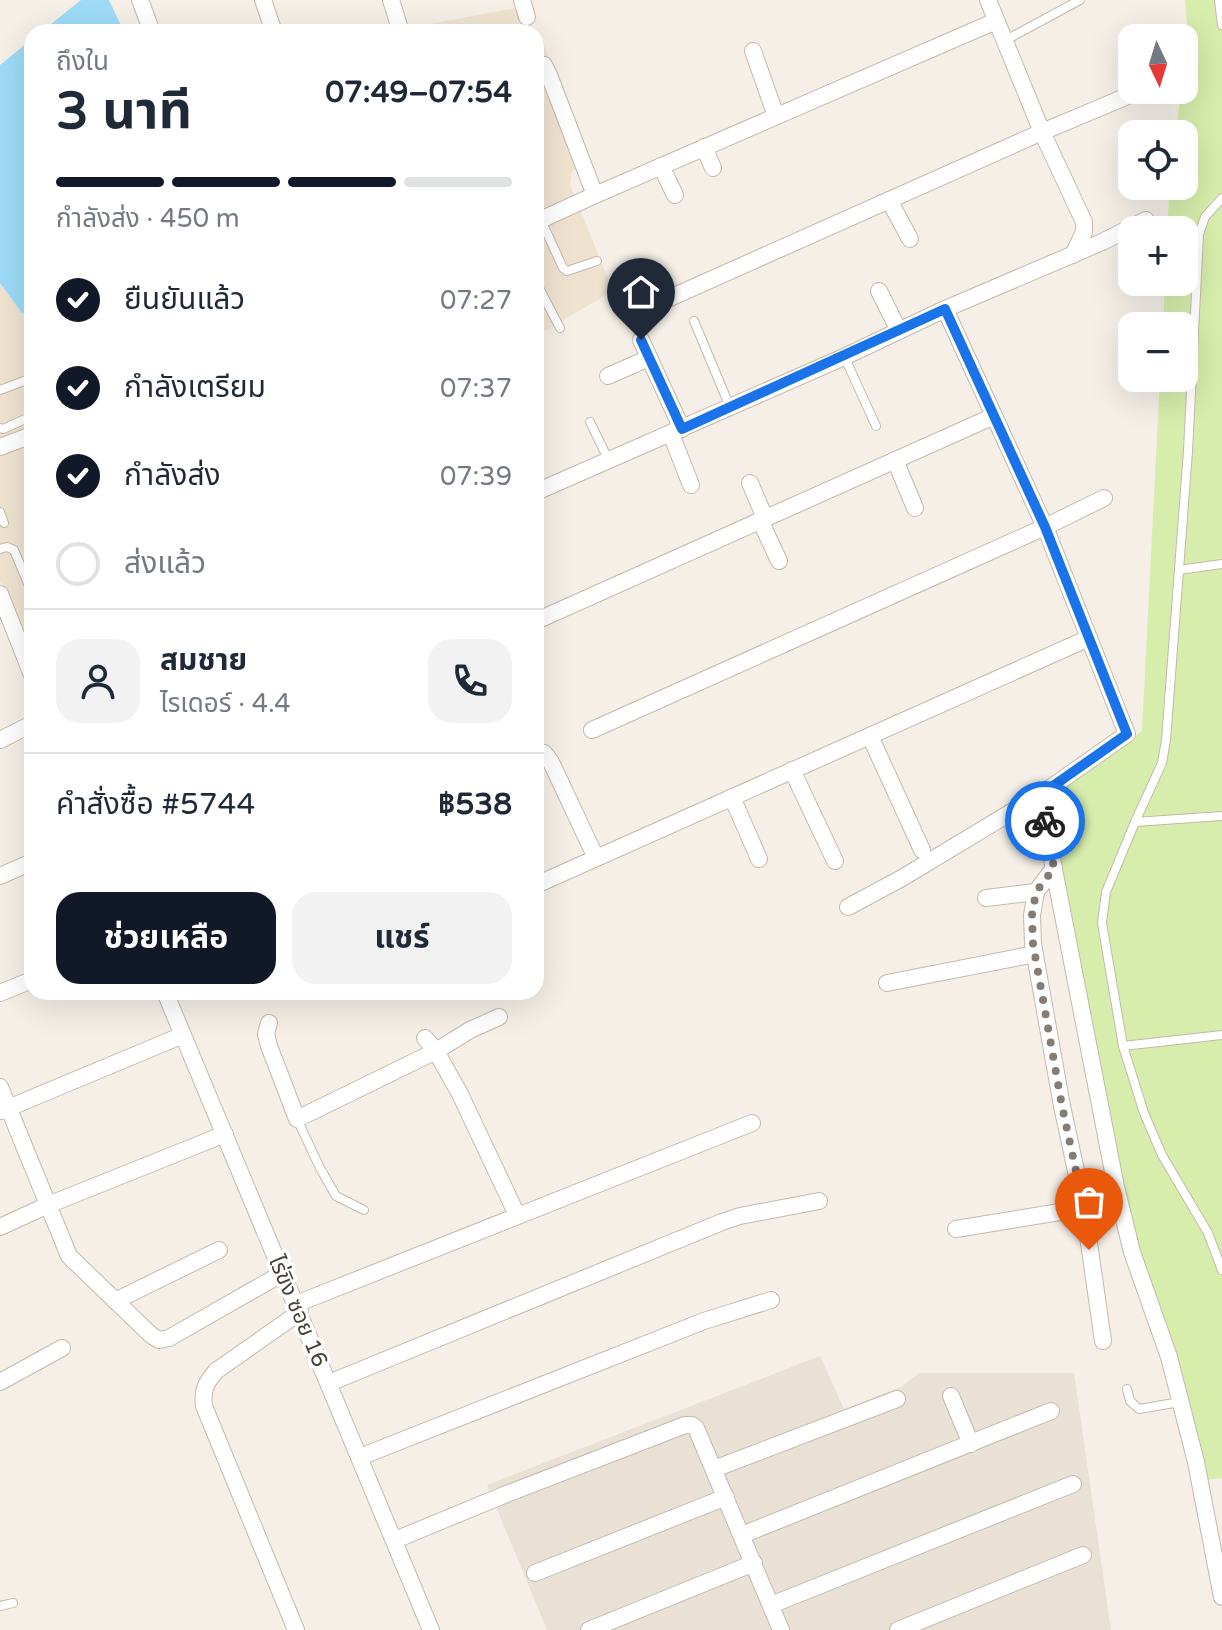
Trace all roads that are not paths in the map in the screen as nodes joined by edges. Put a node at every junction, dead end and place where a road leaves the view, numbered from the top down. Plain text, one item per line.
1 (140, 0) edge
2 (263, 0) edge
3 (391, 0) edge
4 (522, 0) edge
5 (988, 0) edge
6 (1080, 0) edge
7 (1219, 0) edge
8 (527, 17) dead end
9 (996, 21) junction
10 (149, 24) edge
11 (271, 24) edge
12 (398, 24) edge
13 (1222, 25) edge
14 (1004, 41) junction
15 (753, 51) dead end
16 (544, 65) edge
17 (1118, 100) edge
18 (776, 116) junction
19 (1042, 132) junction
20 (704, 147) junction
21 (661, 166) junction
22 (713, 168) dead end
23 (595, 195) junction
24 (675, 195) dead end
25 (1222, 198) edge
26 (889, 200) junction
27 (544, 218) edge
28 (544, 232) edge
29 (1118, 233) edge
30 (910, 239) dead end
31 (1073, 255) junction
32 (597, 261) dead end
33 (879, 291) dead end
34 (544, 297) edge
35 (654, 305) dead end
36 (945, 309) junction
37 (694, 321) dead end
38 (560, 328) dead end
39 (899, 331) junction
40 (641, 340) dead end
41 (844, 357) junction
42 (649, 358) junction
43 (608, 376) dead end
44 (24, 381) edge
45 (0, 390) edge
46 (730, 407) junction
47 (994, 416) junction
48 (24, 420) edge
49 (590, 422) dead end
50 (876, 426) dead end
51 (0, 428) edge
52 (676, 431) junction
53 (24, 438) edge
54 (0, 447) edge
55 (895, 460) junction
56 (609, 461) junction
57 (750, 483) dead end
58 (691, 485) dead end
59 (544, 489) edge
60 (1104, 498) dead end
61 (915, 508) dead end
62 (0, 512) edge
63 (763, 519) junction
64 (4, 523) dead end
65 (1045, 527) junction
66 (0, 549) edge
67 (779, 561) dead end
68 (1222, 564) edge
69 (1179, 570) junction
70 (24, 574) edge
71 (0, 594) edge
72 (544, 617) edge
73 (1089, 638) junction
74 (24, 655) edge
75 (24, 728) edge
76 (592, 730) dead end
77 (870, 736) junction
78 (0, 740) edge
79 (544, 756) edge
80 (792, 770) junction
81 (1043, 793) junction
82 (732, 797) junction
83 (1222, 816) edge
84 (1135, 822) junction
85 (922, 850) dead end
86 (596, 858) junction
87 (759, 859) dead end
88 (835, 861) dead end
89 (24, 866) edge
90 (1054, 868) junction
91 (0, 876) edge
92 (544, 881) edge
93 (1036, 892) junction
94 (986, 898) dead end
95 (848, 907) dead end
96 (1035, 954) junction
97 (24, 983) edge
98 (887, 983) dead end
99 (0, 993) edge
100 (168, 1000) edge
101 (499, 1017) dead end
102 (269, 1023) dead end
103 (183, 1035) junction
104 (1222, 1035) edge
105 (430, 1045) junction
106 (1123, 1046) junction
107 (0, 1087) edge
108 (4, 1110) edge
109 (297, 1119) junction
110 (752, 1123) dead end
111 (225, 1134) junction
112 (819, 1201) dead end
113 (48, 1205) junction
114 (1084, 1208) junction
115 (364, 1210) dead end
116 (517, 1215) junction
117 (0, 1227) edge
118 (956, 1229) dead end
119 (219, 1250) dead end
120 (1222, 1270) edge
121 (283, 1273) junction
122 (771, 1300) dead end
123 (115, 1301) junction
124 (298, 1308) junction
125 (1103, 1341) dead end
126 (62, 1348) dead end
127 (0, 1382) edge
128 (329, 1383) junction
129 (1127, 1389) dead end
130 (951, 1396) dead end
131 (897, 1399) dead end
132 (1181, 1402) junction
133 (1051, 1411) dead end
134 (971, 1444) junction
135 (360, 1457) junction
136 (714, 1469) junction
137 (1073, 1484) dead end
138 (726, 1497) junction
139 (742, 1535) junction
140 (395, 1540) junction
141 (1217, 1547) edge
142 (1083, 1555) dead end
143 (754, 1563) junction
144 (535, 1573) dead end
145 (1222, 1597) edge
146 (13, 1603) dead end
147 (771, 1605) junction
148 (0, 1606) edge
149 (296, 1630) edge
150 (431, 1630) edge
151 (589, 1630) edge
152 (781, 1630) edge
153 (898, 1630) edge

1 - 10 street
2 - 11 street
3 - 12 street
4 - 8 street
5 - 9 street
6 - 14 lane
7 - 13 lane
9 - 14 street
9 - 18 street
14 - 19 street
15 - 18 street
16 - 23 street
17 - 19 street
18 - 20 street
19 - 26 street
19 - 31 street
20 - 21 street
20 - 22 street
21 - 23 street
21 - 24 street
23 - 27 street
25 - 69 lane
26 - 30 street
26 - 35 street
28 - 32 lane
29 - 31 street
31 - 36 street
33 - 39 street
34 - 38 lane
36 - 39 street
36 - 47 street
37 - 46 lane
39 - 41 street
40 - 42 street
41 - 46 street
41 - 50 lane
42 - 43 street
42 - 52 street
44 - 45 lane
46 - 52 street
47 - 55 street
47 - 65 street
48 - 51 lane
49 - 56 lane
52 - 56 street
52 - 58 street
53 - 54 street
55 - 61 street
55 - 63 street
56 - 59 street
57 - 63 street
60 - 65 street
62 - 64 lane
63 - 67 street
63 - 72 street
65 - 73 street
65 - 76 street
66 - 70 lane
68 - 69 lane
69 - 84 lane
71 - 74 street
73 - 77 street
73 - 81 street
75 - 78 street
77 - 80 street
77 - 85 street
79 - 86 street
80 - 82 street
80 - 88 street
81 - 90 street
81 - 95 street
82 - 86 street
82 - 87 street
83 - 84 lane
84 - 106 lane
86 - 92 street
89 - 91 street
90 - 93 street
90 - 132 street
93 - 94 street
93 - 96 street
96 - 98 street
96 - 114 street
97 - 99 street
100 - 103 street, ไร่ขิง ซอย 16
101 - 105 street
102 - 109 street
103 - 108 street
103 - 111 street, ไร่ขิง ซอย 16
104 - 106 lane
105 - 109 street
105 - 116 street
106 - 120 lane
107 - 108 street
108 - 113 street
109 - 115 lane
110 - 116 street
111 - 113 street
111 - 121 street, ไร่ขิง ซอย 16
112 - 128 street
113 - 117 street
113 - 123 street
114 - 118 street
114 - 125 street
116 - 124 street
119 - 123 street
121 - 123 street
121 - 124 street, ไร่ขิง ซอย 16
122 - 135 street
124 - 128 street, ไร่ขิง ซอย 16
124 - 149 street
126 - 127 street
128 - 135 street, ไร่ขิง ซอย 16
129 - 132 lane
130 - 134 street
131 - 136 street
132 - 141 street
133 - 134 street
134 - 139 street
135 - 140 street, ไร่ขิง ซอย 16
136 - 138 street
136 - 140 street
137 - 147 street
138 - 139 street
138 - 144 street
139 - 143 street
140 - 150 street, ไร่ขิง ซอย 16
141 - 145 street
142 - 153 street
143 - 147 street
143 - 151 street
146 - 148 lane
147 - 152 street

